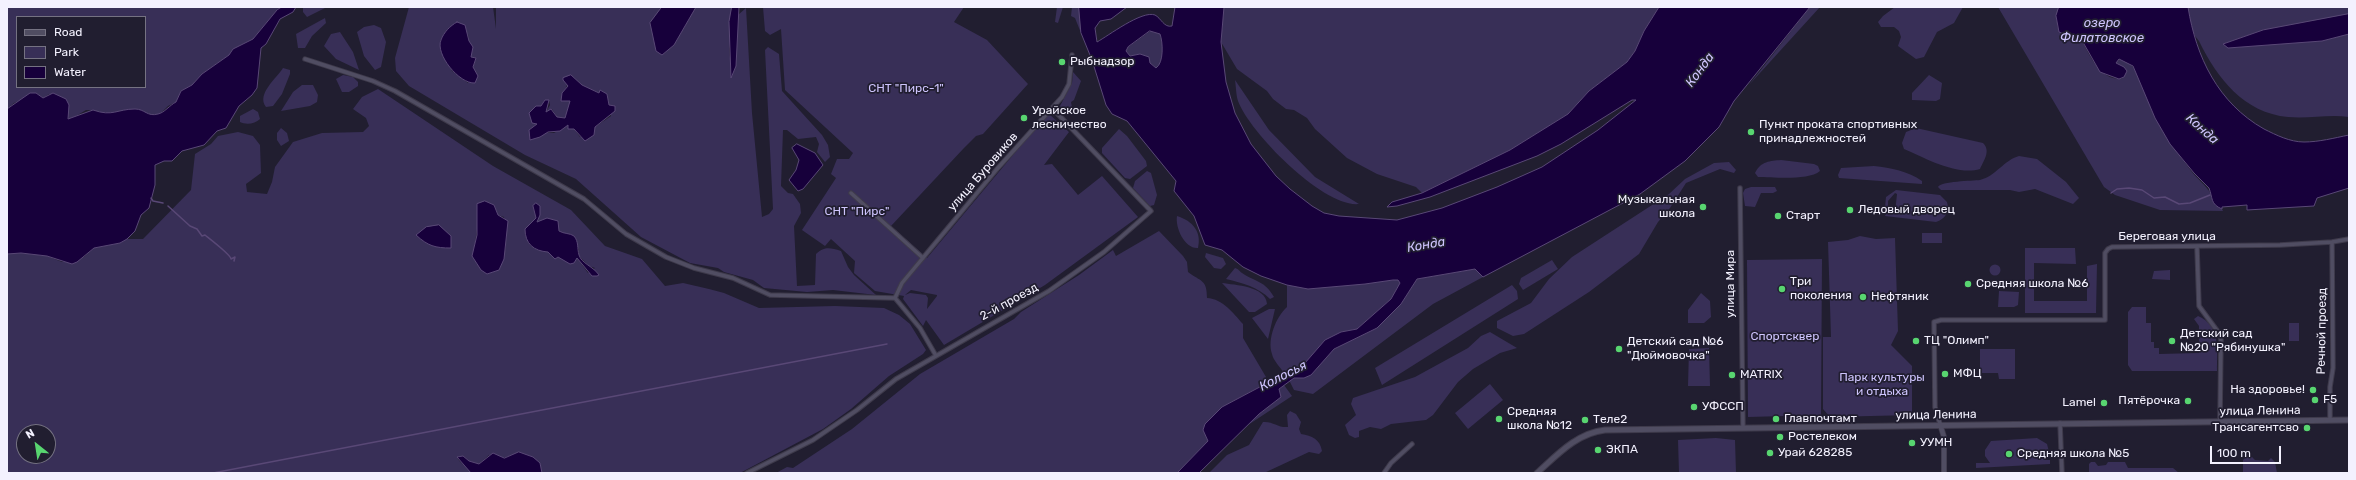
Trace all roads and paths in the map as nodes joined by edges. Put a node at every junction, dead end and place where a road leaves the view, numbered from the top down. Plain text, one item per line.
1 (1072, 55) dead end
2 (305, 59) dead end
3 (1052, 108) junction
4 (1740, 188) dead end
5 (851, 192) dead end
6 (2349, 239) edge
7 (2332, 242) junction
8 (2197, 248) junction
9 (923, 258) junction
10 (895, 298) junction
11 (936, 354) junction
12 (2330, 420) junction
13 (2349, 420) edge
14 (2220, 421) junction
15 (2060, 423) junction
16 (1940, 424) junction
17 (1743, 428) junction
18 (1412, 444) dead end
19 (747, 473) edge
20 (1384, 473) edge
21 (1537, 473) edge
22 (1944, 473) edge
23 (2062, 473) edge

1 - 3 street, улица Буровиков
2 - 10 street
3 - 9 street, улица Буровиков
3 - 11 street, 2-й проезд
4 - 17 street, улица Мира
5 - 9 street
6 - 7 street, Береговая улица
7 - 8 street, Береговая улица
7 - 12 street, Речной проезд
8 - 14 street
8 - 16 street, Береговая улица
9 - 10 street, улица Буровиков
10 - 11 street
11 - 19 street, 2-й проезд
12 - 13 main road, улица Ленина
12 - 14 main road, улица Ленина
14 - 15 main road, улица Ленина
15 - 16 main road, улица Ленина
15 - 23 street
16 - 17 main road, улица Ленина
16 - 22 street
17 - 21 main road, улица Ленина
18 - 20 street

